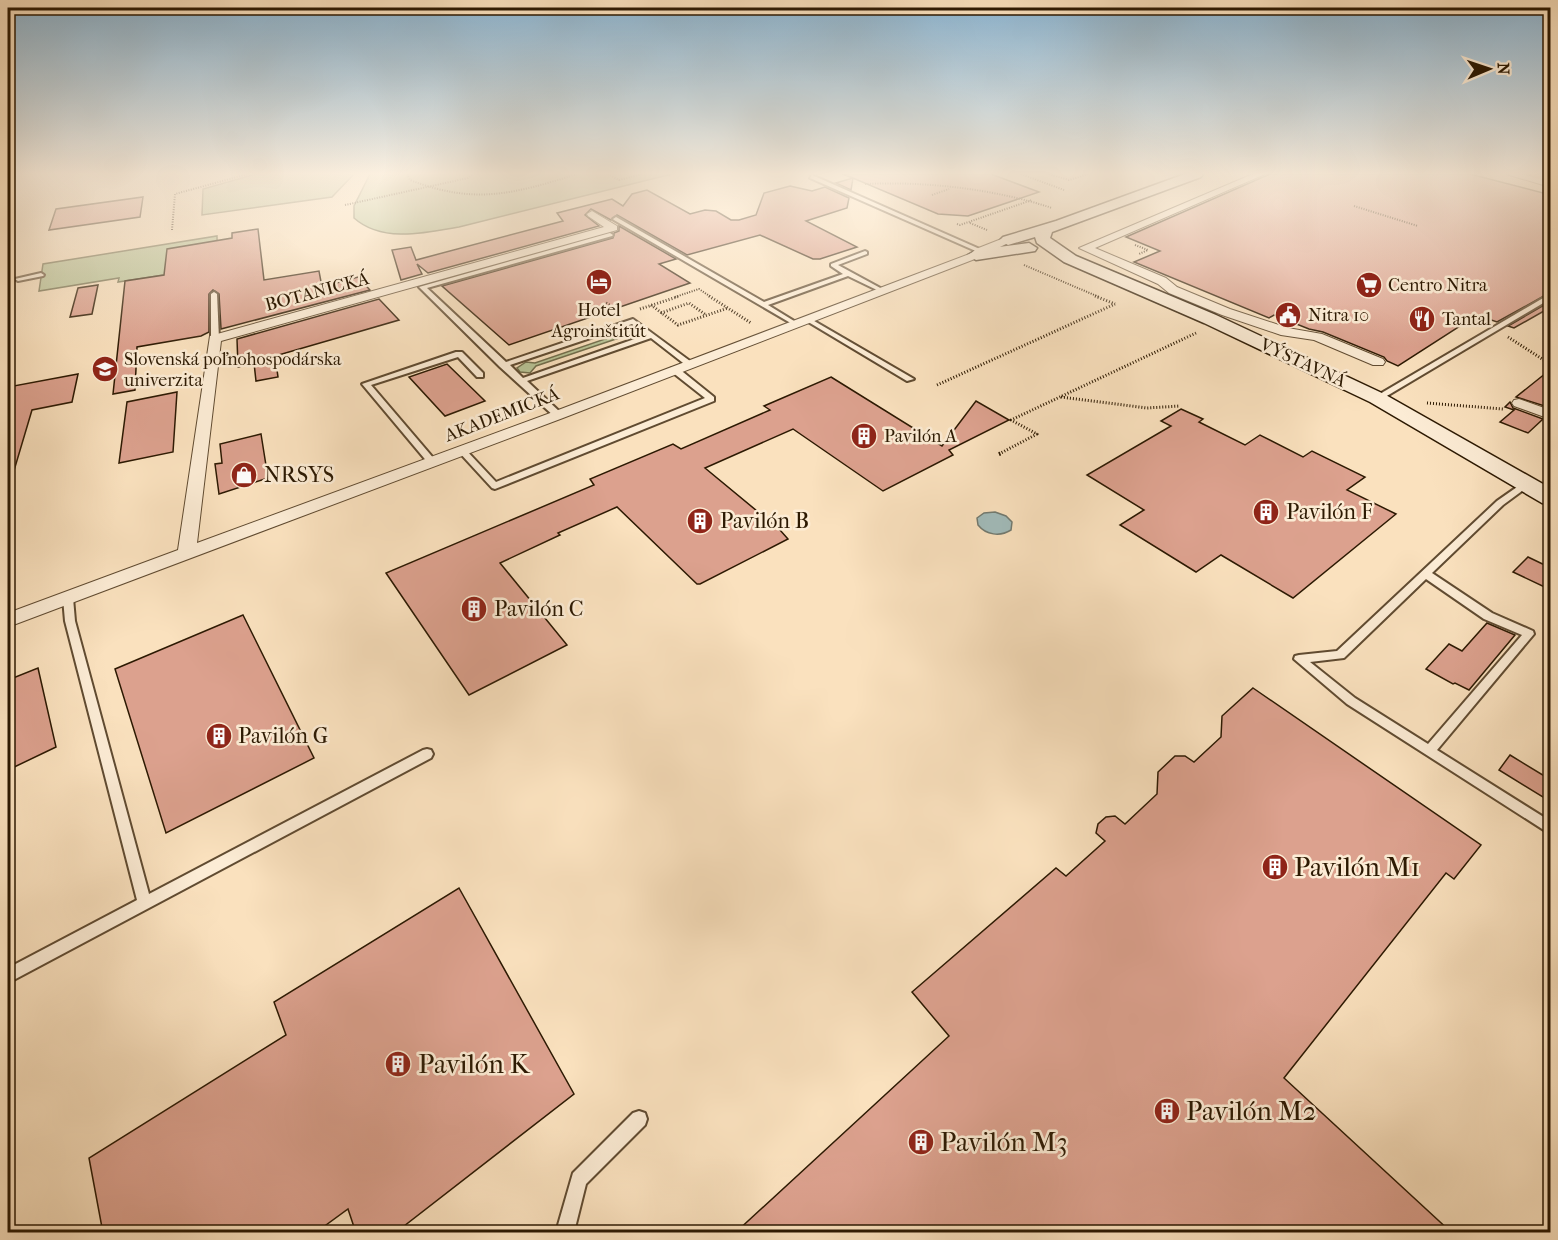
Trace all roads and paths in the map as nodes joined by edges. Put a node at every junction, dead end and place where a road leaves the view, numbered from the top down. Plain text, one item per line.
1 (599, 232) edge
2 (638, 232) edge
3 (932, 232) edge
4 (1059, 232) edge
5 (1123, 232) edge
6 (610, 235) dead end
7 (1052, 243) junction
8 (1015, 251) junction
9 (978, 253) junction
10 (865, 254) dead end
11 (848, 274) junction
12 (41, 275) dead end
13 (18, 279) dead end
14 (880, 290) junction
15 (214, 294) dead end
16 (1551, 296) edge
17 (651, 305) junction
18 (763, 305) junction
19 (729, 308) junction
20 (633, 312) dead end
21 (661, 313) junction
22 (707, 316) junction
23 (802, 322) junction
24 (755, 325) dead end
25 (1205, 329) dead end
26 (652, 335) junction
27 (1506, 335) dead end
28 (215, 339) junction
29 (1378, 362) dead end
30 (1551, 364) edge
31 (503, 365) junction
32 (682, 367) junction
33 (480, 375) dead end
34 (910, 379) dead end
35 (520, 381) junction
36 (937, 385) dead end
37 (1060, 396) junction
38 (1377, 398) junction
39 (1419, 402) dead end
40 (1519, 403) dead end
41 (1180, 406) dead end
42 (1547, 413) edge
43 (558, 416) junction
44 (462, 451) junction
45 (999, 454) dead end
46 (432, 462) junction
47 (1527, 483) junction
48 (1551, 498) edge
49 (187, 553) junction
50 (1426, 574) junction
51 (68, 598) junction
52 (8, 621) edge
53 (1429, 751) junction
54 (427, 754) dead end
55 (1551, 828) edge
56 (145, 903) junction
57 (8, 976) edge
58 (639, 1119) dead end
59 (565, 1233) edge

1 - 28 street, BOTANICKÁ
2 - 18 lane
3 - 9 lane
4 - 7 street
5 - 29 street
6 - 31 lane
7 - 8 street, VÝSTAVNÁ
7 - 8 street
7 - 38 street, VÝSTAVNÁ
8 - 9 street
8 - 36 path
9 - 14 street, AKADEMICKÁ
10 - 11 lane
11 - 14 lane
11 - 18 lane
12 - 13 lane
14 - 23 street, AKADEMICKÁ
15 - 28 lane
16 - 38 lane
17 - 19 path
17 - 20 path
17 - 21 path
18 - 23 lane
19 - 22 path
19 - 24 path
21 - 22 path
21 - 22 path
23 - 32 street, AKADEMICKÁ
23 - 34 lane
25 - 37 path
26 - 31 lane
26 - 32 lane
26 - 35 lane
27 - 30 path
28 - 49 street
31 - 35 lane
32 - 43 street, AKADEMICKÁ
32 - 44 lane
33 - 46 lane
35 - 43 lane
37 - 41 path
37 - 45 path
38 - 47 street, VÝSTAVNÁ
39 - 42 path
40 - 42 street
43 - 44 street, AKADEMICKÁ
44 - 46 street, AKADEMICKÁ
46 - 49 street, AKADEMICKÁ
47 - 48 street, VÝSTAVNÁ
47 - 50 lane
49 - 51 street, AKADEMICKÁ
50 - 53 lane
50 - 53 lane
51 - 52 street, AKADEMICKÁ
51 - 56 lane
53 - 55 lane
54 - 56 lane
56 - 57 lane
58 - 59 lane

